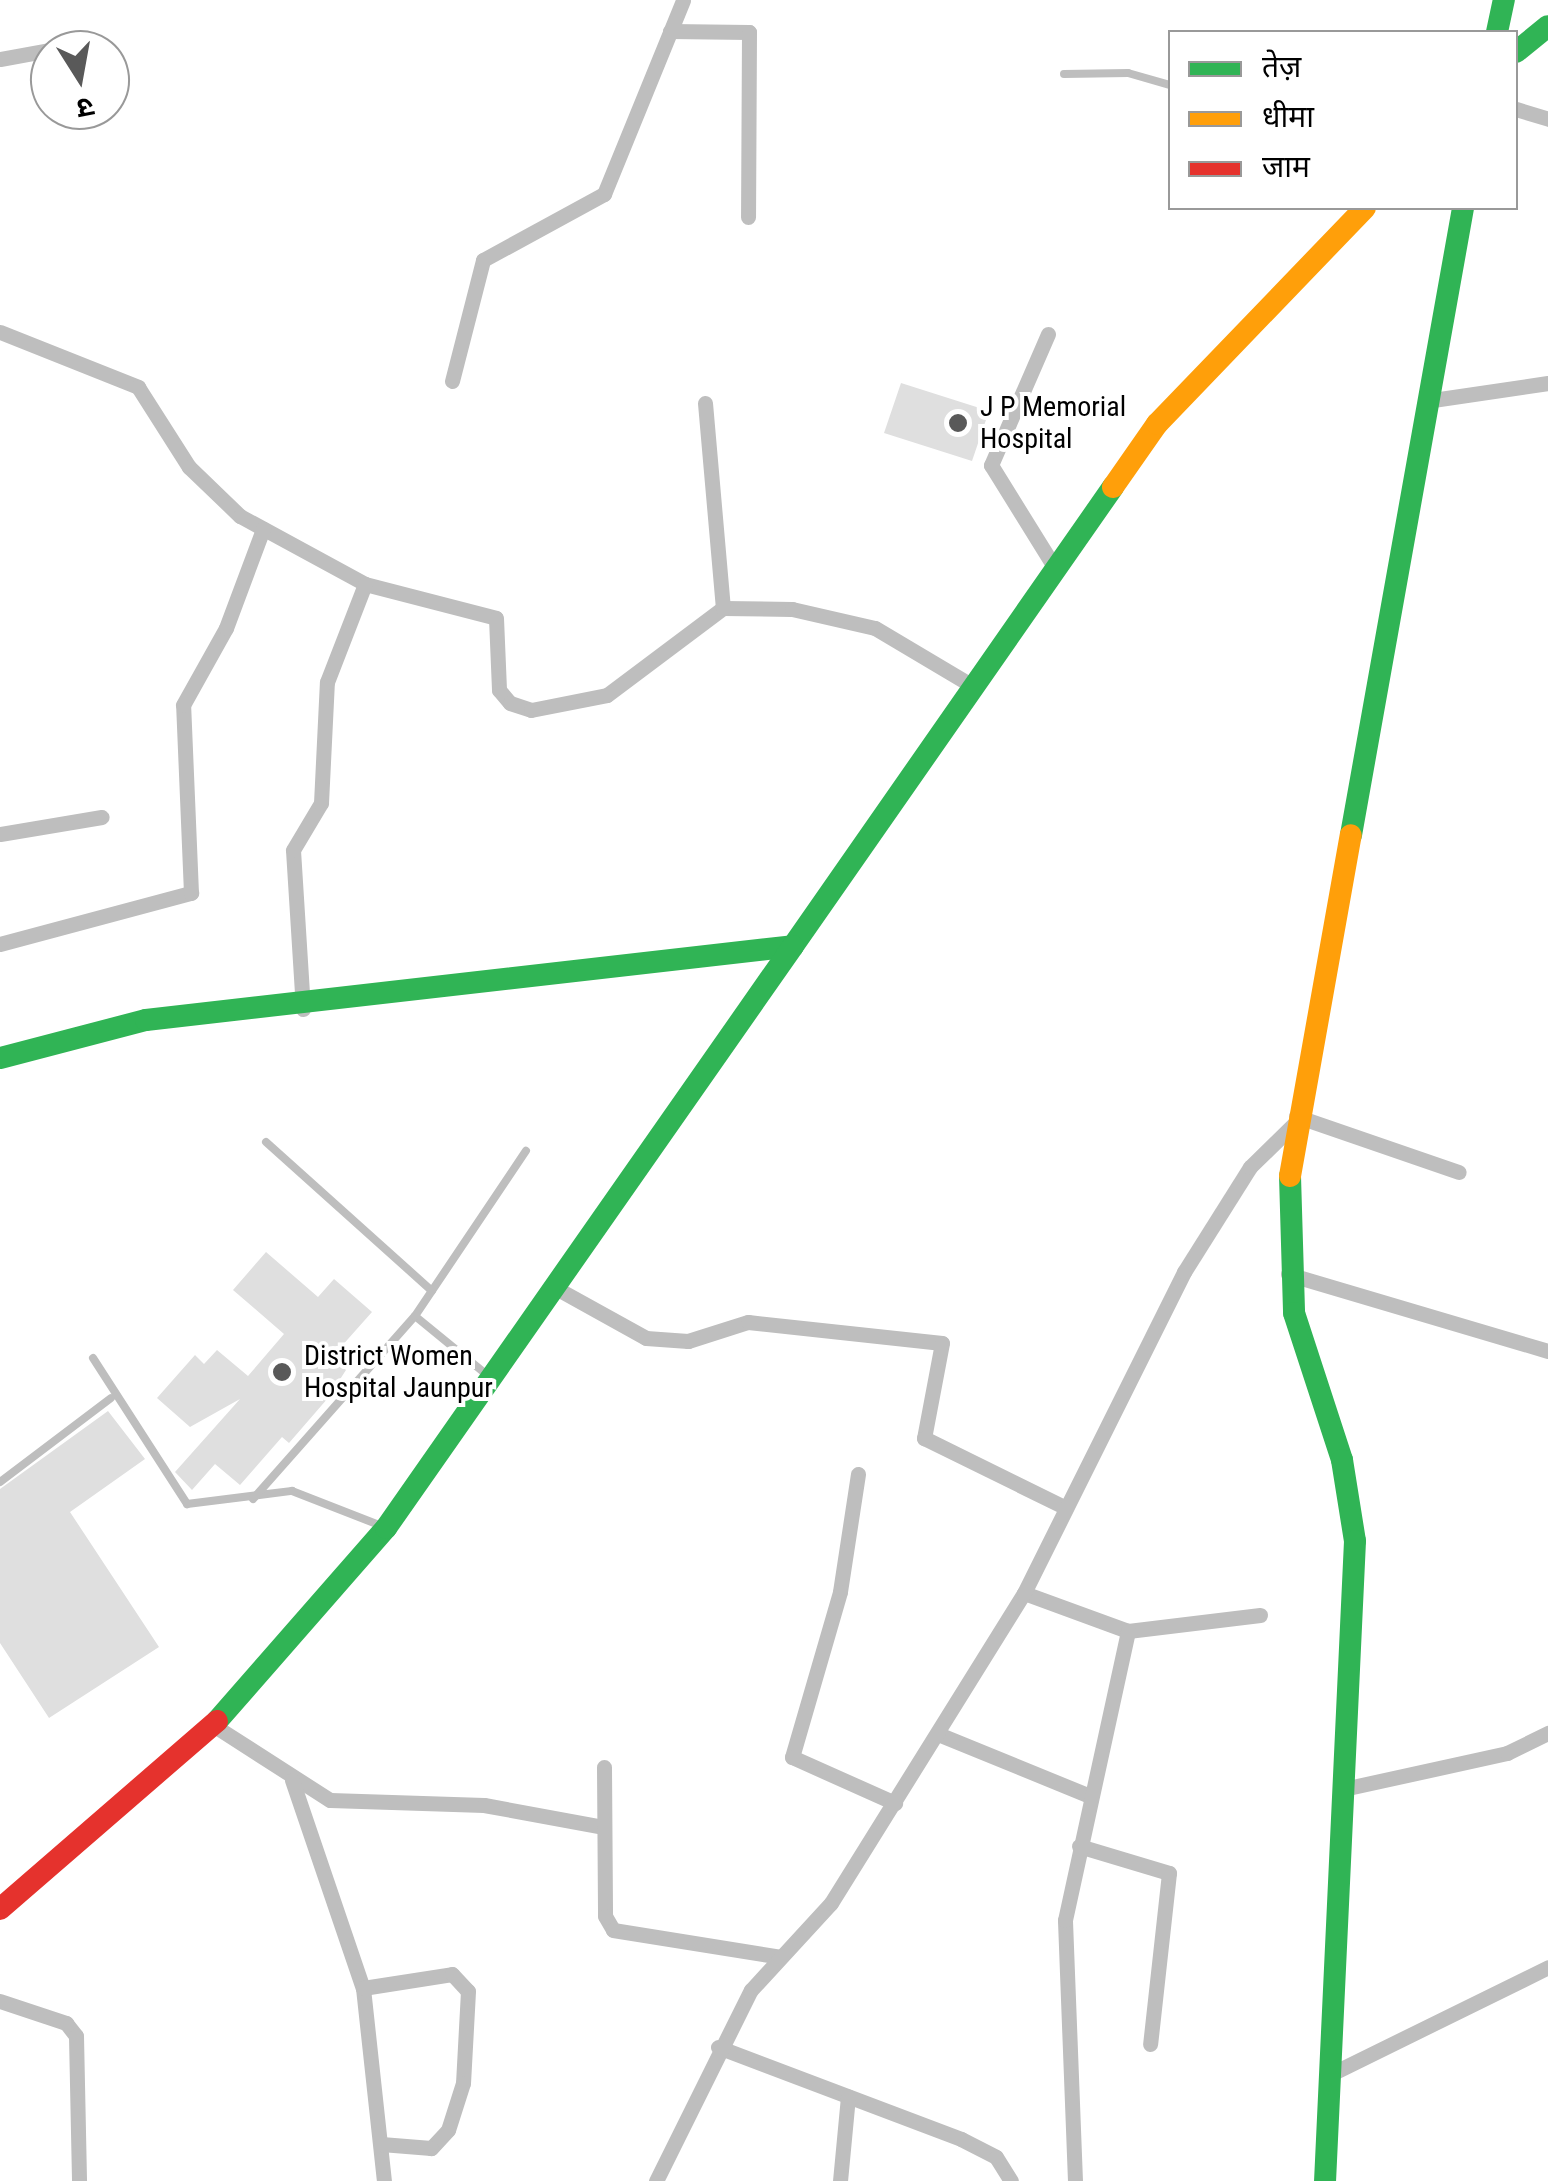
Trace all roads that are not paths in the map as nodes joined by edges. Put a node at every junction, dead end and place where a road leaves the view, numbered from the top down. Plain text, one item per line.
1 (683, 0) edge
2 (1504, 0) edge
3 (1548, 26) edge
4 (1498, 30) edge
5 (670, 31) junction
6 (1518, 50) edge
7 (30, 54) edge
8 (0, 59) edge
9 (1064, 74) dead end
10 (1168, 84) edge
11 (1518, 110) edge
12 (1548, 118) edge
13 (1363, 210) edge
14 (1463, 210) edge
15 (748, 216) dead end
16 (0, 332) edge
17 (1048, 334) dead end
18 (452, 381) dead end
19 (1548, 383) edge
20 (1426, 401) junction
21 (705, 404) dead end
22 (262, 529) junction
23 (1053, 565) junction
24 (365, 584) junction
25 (724, 608) junction
26 (971, 686) junction
27 (102, 817) dead end
28 (0, 834) edge
29 (0, 944) edge
30 (793, 946) junction
31 (303, 1008) junction
32 (0, 1058) edge
33 (1295, 1120) junction
34 (266, 1142) dead end
35 (526, 1151) dead end
36 (1458, 1172) dead end
37 (1288, 1274) junction
38 (554, 1287) junction
39 (432, 1291) junction
40 (415, 1316) junction
41 (1548, 1351) edge
42 (93, 1358) dead end
43 (491, 1378) junction
44 (110, 1398) junction
45 (858, 1474) dead end
46 (0, 1482) edge
47 (253, 1499) junction
48 (1064, 1507) junction
49 (386, 1528) junction
50 (1024, 1593) junction
51 (1260, 1615) dead end
52 (1128, 1631) junction
53 (213, 1725) junction
54 (1548, 1733) edge
55 (938, 1734) junction
56 (604, 1767) dead end
57 (292, 1780) junction
58 (1348, 1788) junction
59 (1090, 1796) junction
60 (895, 1803) junction
61 (604, 1827) junction
62 (1078, 1846) junction
63 (0, 1909) edge
64 (781, 1957) junction
65 (1548, 1967) edge
66 (363, 1988) junction
67 (0, 2001) edge
68 (1150, 2044) dead end
69 (718, 2047) junction
70 (1331, 2074) junction
71 (848, 2096) junction
72 (381, 2144) junction
73 (78, 2181) edge
74 (384, 2181) edge
75 (656, 2181) edge
76 (840, 2181) edge
77 (1011, 2181) edge
78 (1075, 2181) edge
79 (1325, 2181) edge

1 - 5 street
2 - 4 street
3 - 6 street
5 - 15 street
5 - 18 street
7 - 8 street
9 - 10 lane
11 - 12 street
13 - 23 street
14 - 20 street
16 - 22 street
17 - 23 street
19 - 20 street
20 - 33 street
21 - 25 street
22 - 24 street
22 - 29 street
23 - 26 street
24 - 25 street
24 - 31 street
25 - 26 street
26 - 30 street
27 - 28 street
30 - 31 street
30 - 38 street
31 - 32 street
33 - 36 street
33 - 37 street
33 - 48 street
34 - 39 lane
35 - 39 lane
37 - 41 street
37 - 58 street
38 - 43 street
38 - 48 street
39 - 40 lane
40 - 43 lane
40 - 47 lane
42 - 44 lane
43 - 49 street
44 - 46 lane
44 - 47 lane
45 - 60 street
47 - 49 lane
48 - 50 street
49 - 53 street
50 - 52 street
50 - 55 street
51 - 52 street
52 - 59 street
53 - 57 street
53 - 63 street
54 - 58 street
55 - 59 street
55 - 60 street
56 - 61 street
57 - 61 street
57 - 66 street
58 - 70 street
59 - 62 street
60 - 64 street
61 - 64 street
62 - 68 street
62 - 78 street
64 - 69 street
65 - 70 street
66 - 72 street
66 - 72 street
67 - 73 street
69 - 71 street
69 - 75 street
70 - 79 street
71 - 76 street
71 - 77 street
72 - 74 street

